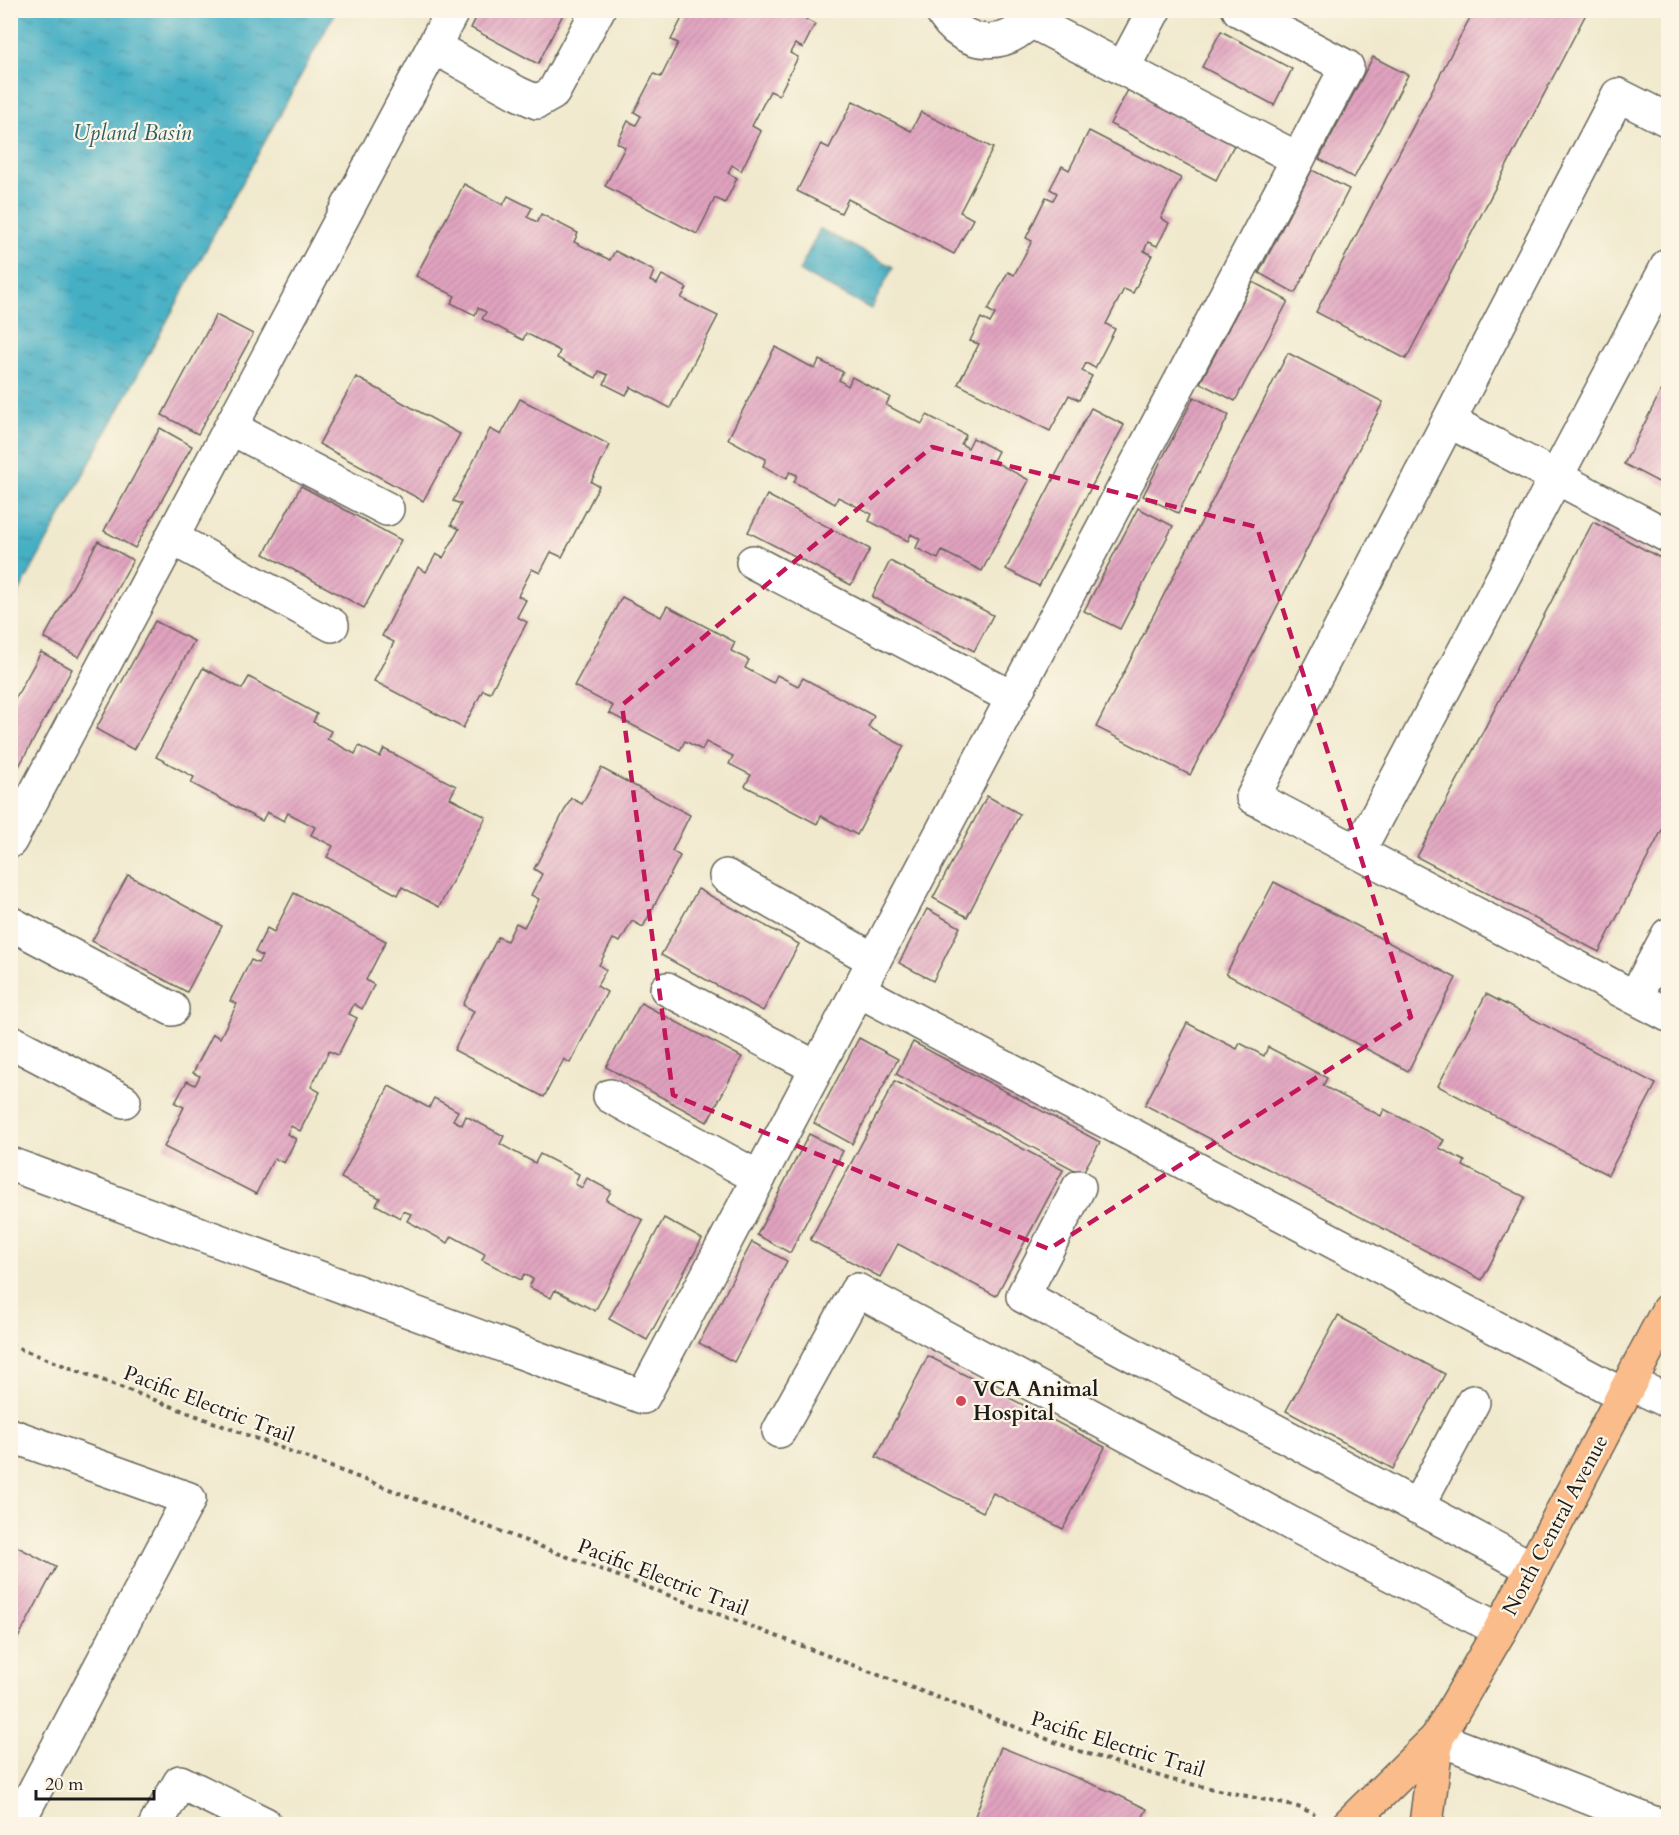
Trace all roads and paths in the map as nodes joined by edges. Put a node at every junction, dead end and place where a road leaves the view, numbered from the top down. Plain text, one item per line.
1 (453, 10) edge
2 (598, 10) edge
3 (941, 10) edge
4 (1154, 10) edge
5 (1239, 10) edge
6 (1034, 16) edge
7 (434, 47) junction
8 (1123, 68) junction
9 (1668, 118) edge
10 (1298, 159) junction
11 (1668, 265) edge
12 (1449, 421) junction
13 (231, 428) junction
14 (1557, 477) junction
15 (387, 509) dead end
16 (1668, 536) edge
17 (172, 538) junction
18 (753, 562) dead end
19 (332, 625) dead end
20 (1013, 698) junction
21 (10, 841) edge
22 (1359, 852) junction
23 (726, 876) dead end
24 (10, 923) edge
25 (1668, 935) edge
26 (874, 960) junction
27 (667, 988) dead end
28 (858, 990) junction
29 (1635, 997) junction
30 (172, 1009) dead end
31 (1668, 1016) edge
32 (10, 1041) edge
33 (817, 1068) junction
34 (610, 1096) dead end
35 (124, 1101) dead end
36 (10, 1164) edge
37 (759, 1178) junction
38 (1079, 1187) dead end
39 (1668, 1310) edge
40 (10, 1345) edge
41 (1627, 1389) junction
42 (1668, 1401) edge
43 (1473, 1402) dead end
44 (779, 1431) dead end
45 (10, 1435) edge
46 (1417, 1507) junction
47 (1532, 1568) junction
48 (1500, 1630) junction
49 (1437, 1738) junction
50 (1312, 1813) dead end
51 (17, 1824) edge
52 (156, 1824) edge
53 (265, 1824) edge
54 (1349, 1824) edge
55 (1426, 1824) edge
56 (1656, 1824) edge

1 - 7 street
2 - 7 street
3 - 6 street
4 - 8 street
5 - 10 street
6 - 8 street
7 - 13 street
8 - 10 street
9 - 12 street
10 - 20 street
11 - 14 street
12 - 14 street
12 - 22 street
13 - 15 street
13 - 17 street
14 - 16 street
14 - 22 street
17 - 19 street
17 - 21 street
18 - 20 street
20 - 26 street
22 - 29 street
23 - 26 street
24 - 30 street
25 - 29 street
26 - 28 street
27 - 33 street
28 - 33 street
28 - 41 street
29 - 31 street
32 - 35 street
33 - 37 street
34 - 37 street
36 - 37 street
38 - 46 street
39 - 41 main road, North Central Avenue
40 - 50 path, Pacific Electric Trail
41 - 42 street
41 - 47 main road, North Central Avenue
43 - 46 street
44 - 48 street
45 - 51 street
46 - 47 street
47 - 48 main road, North Central Avenue
48 - 49 main road, North Central Avenue
49 - 54 main road
49 - 55 main road
49 - 56 street
52 - 53 street

